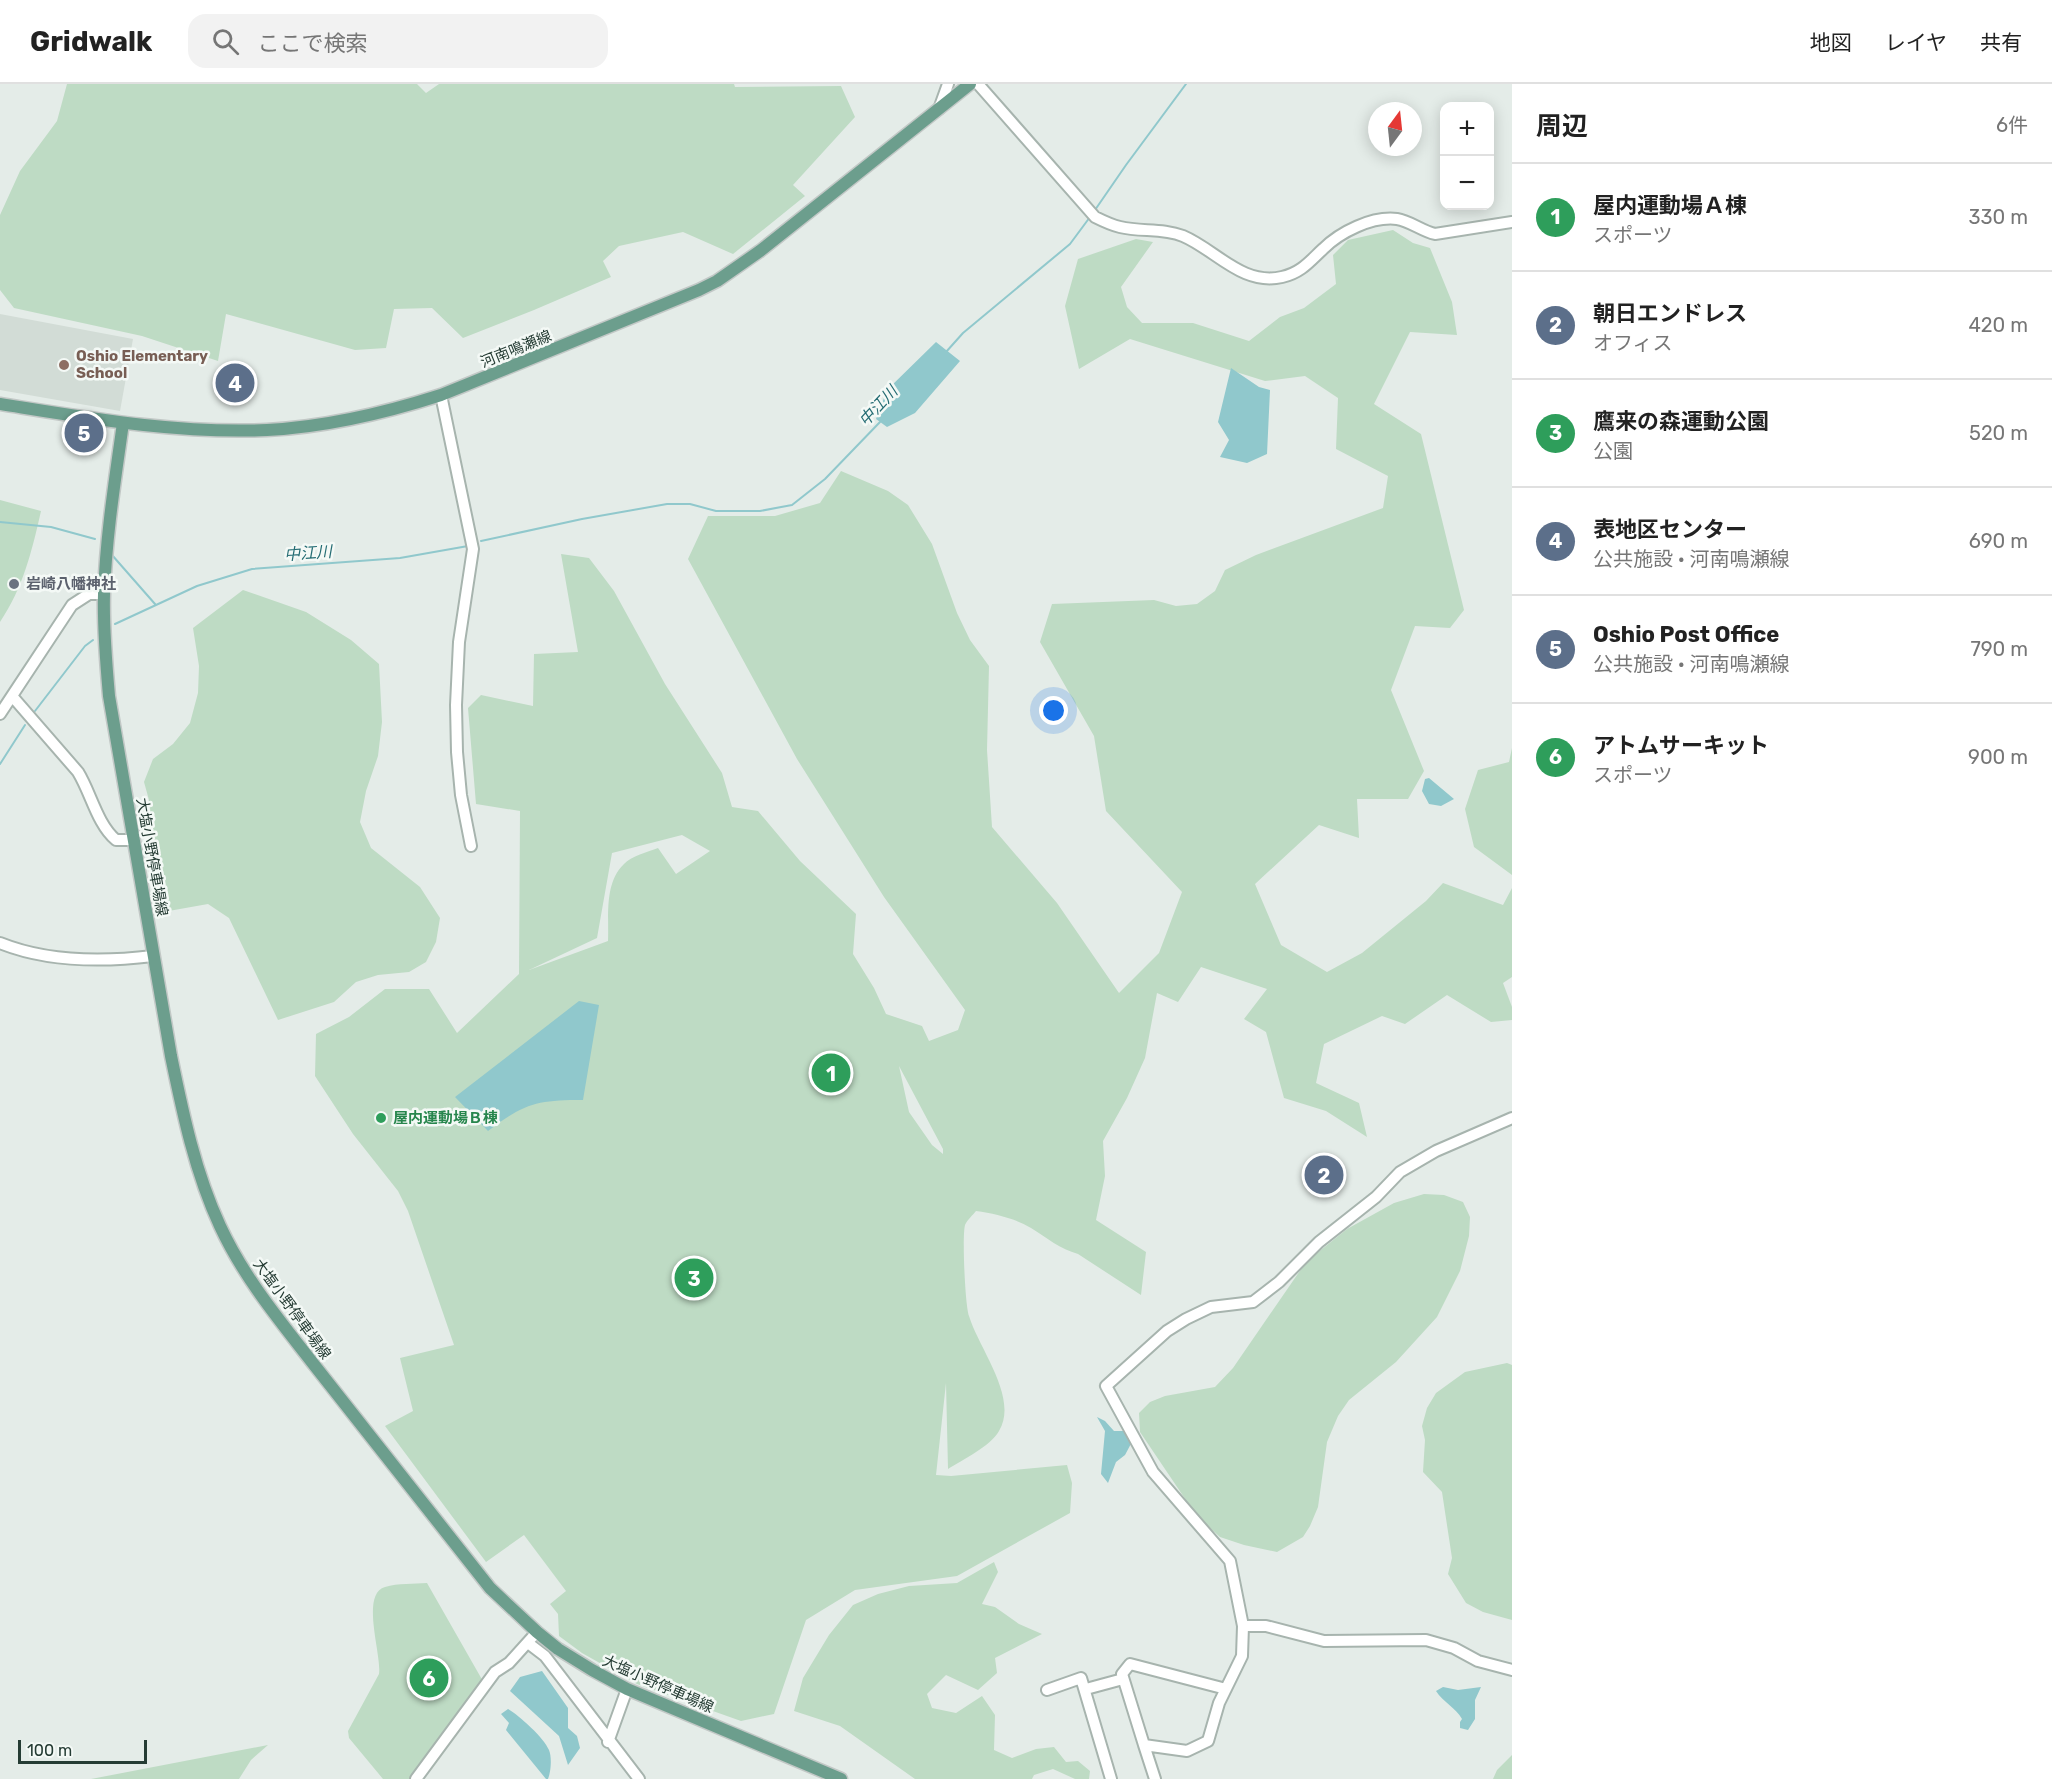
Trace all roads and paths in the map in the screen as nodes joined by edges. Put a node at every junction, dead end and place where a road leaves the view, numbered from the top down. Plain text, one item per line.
1 (948, 84) edge
2 (970, 84) edge
3 (978, 84) edge
4 (939, 109) junction
5 (1512, 222) edge
6 (441, 395) junction
7 (0, 404) edge
8 (123, 423) junction
9 (104, 594) junction
10 (12, 696) junction
11 (0, 714) edge
12 (133, 840) junction
13 (471, 846) dead end
14 (0, 943) edge
15 (153, 956) junction
16 (1512, 1118) edge
17 (1243, 1626) junction
18 (537, 1632) junction
19 (528, 1643) junction
20 (1512, 1670) edge
21 (1123, 1679) junction
22 (627, 1689) junction
23 (1086, 1689) junction
24 (1226, 1689) junction
25 (1047, 1690) dead end
26 (608, 1742) junction
27 (1143, 1745) junction
28 (416, 1779) edge
29 (639, 1779) edge
30 (841, 1779) edge
31 (1111, 1779) edge
32 (1155, 1779) edge

1 - 4 street
2 - 4 main road, 河南鳴瀬線
3 - 5 street
4 - 6 main road, 河南鳴瀬線
6 - 8 main road, 河南鳴瀬線
6 - 13 street
7 - 8 main road, 河南鳴瀬線
8 - 9 main road, 大塩小野停車場線
9 - 10 street
9 - 12 main road, 大塩小野停車場線
10 - 11 street
10 - 12 street
12 - 15 main road, 大塩小野停車場線
14 - 15 street
15 - 18 main road, 大塩小野停車場線
16 - 17 street
17 - 20 street
17 - 24 street
18 - 19 street
18 - 22 main road, 大塩小野停車場線
19 - 26 street
19 - 28 street
21 - 23 street
21 - 24 street
21 - 27 street
22 - 26 street
22 - 30 main road, 大塩小野停車場線
23 - 25 street
23 - 31 street
24 - 27 street
26 - 29 street
27 - 32 street

